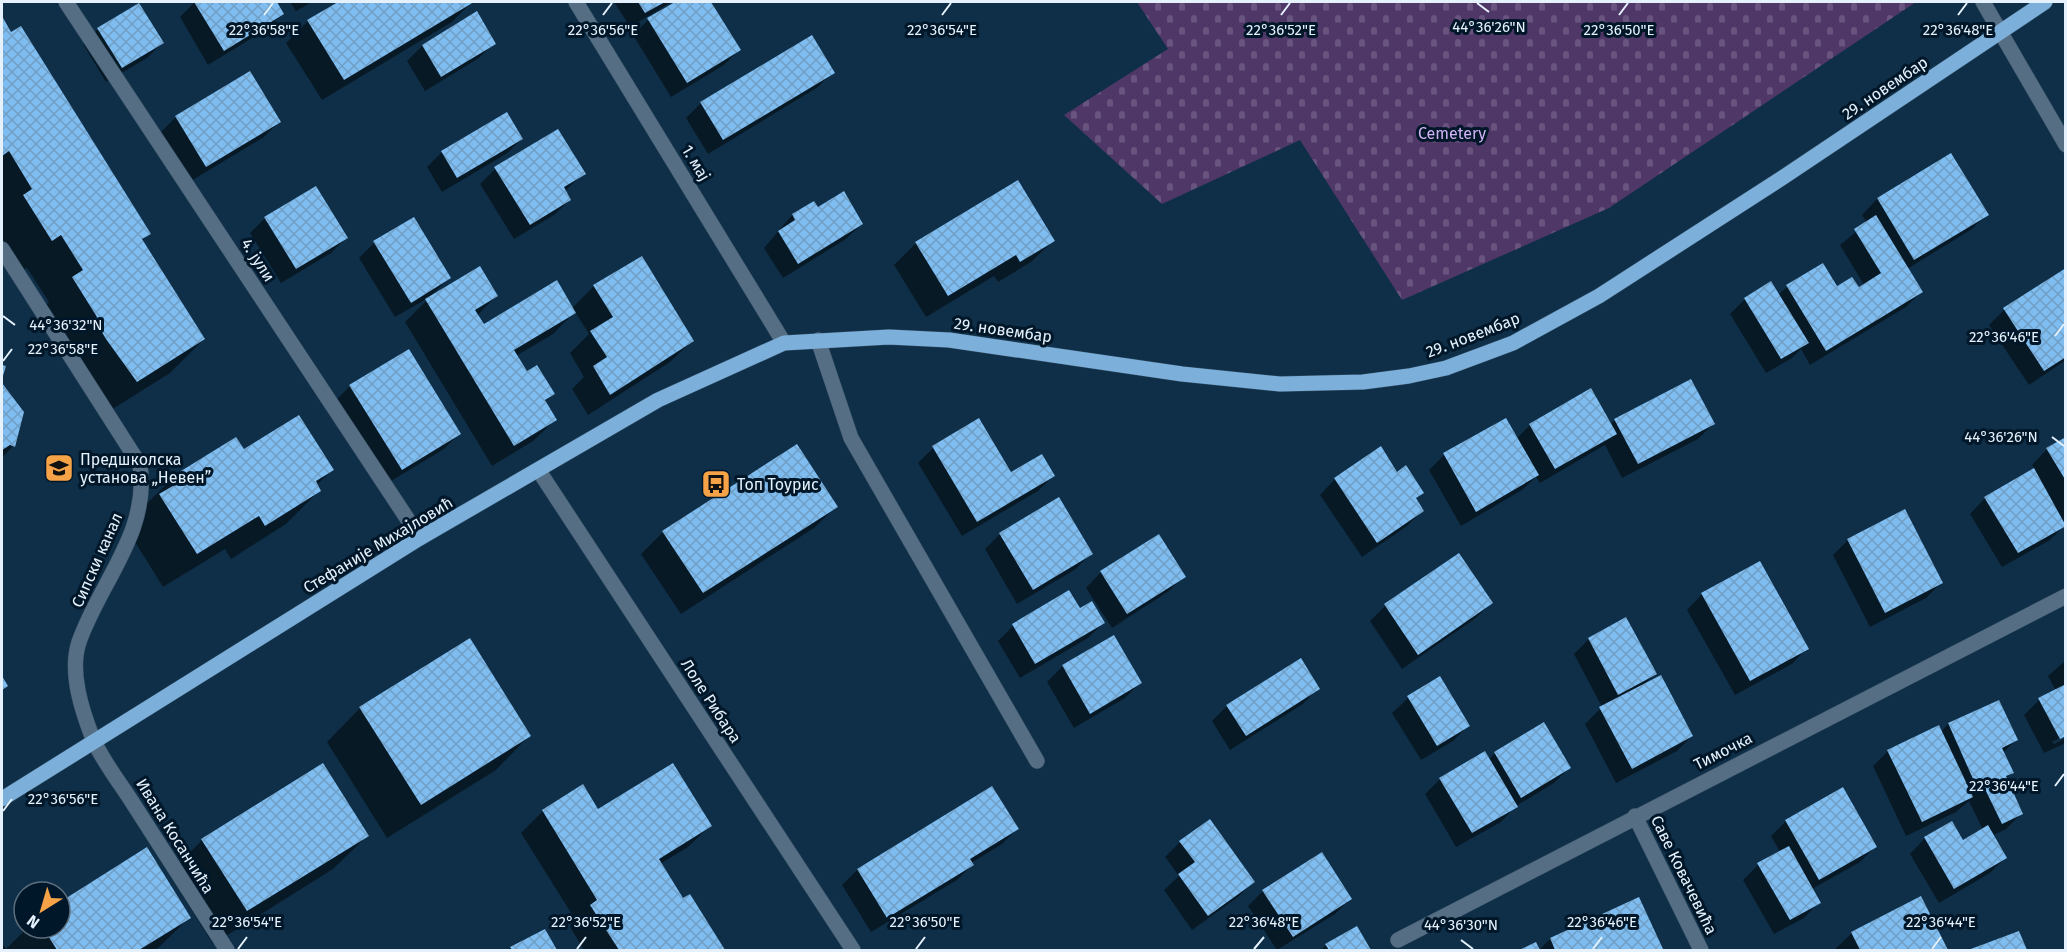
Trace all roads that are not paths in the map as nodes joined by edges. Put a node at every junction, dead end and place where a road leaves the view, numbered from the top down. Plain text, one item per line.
1 (66, 2) edge
2 (576, 2) edge
3 (1983, 2) edge
4 (2045, 2) edge
5 (2000, 33) junction
6 (2066, 145) edge
7 (2, 249) edge
8 (818, 340) junction
9 (784, 343) junction
10 (539, 471) junction
11 (420, 538) junction
12 (2066, 596) edge
13 (94, 740) junction
14 (1037, 761) dead end
15 (2, 799) edge
16 (1635, 816) junction
17 (1398, 940) dead end
18 (227, 951) edge
19 (853, 951) edge
20 (1701, 951) edge

1 - 11 street, 4. јули
2 - 9 street, 1. мај
3 - 5 street
4 - 5 main road, 29. новембар
5 - 6 street
5 - 8 main road, 29. новембар
7 - 13 street, Сипски канал
8 - 9 main road, 29. новембар
8 - 14 street
9 - 10 main road, Стефаније Михајловић
10 - 11 main road, Стефаније Михајловић
10 - 19 street, Лоле Рибара
11 - 13 main road, Стефаније Михајловић
12 - 16 street, Тимочка
13 - 15 main road, Стефаније Михајловић
13 - 18 street, Ивана Косанчића
16 - 17 street, Тимочка
16 - 20 street, Саве Ковачевића

